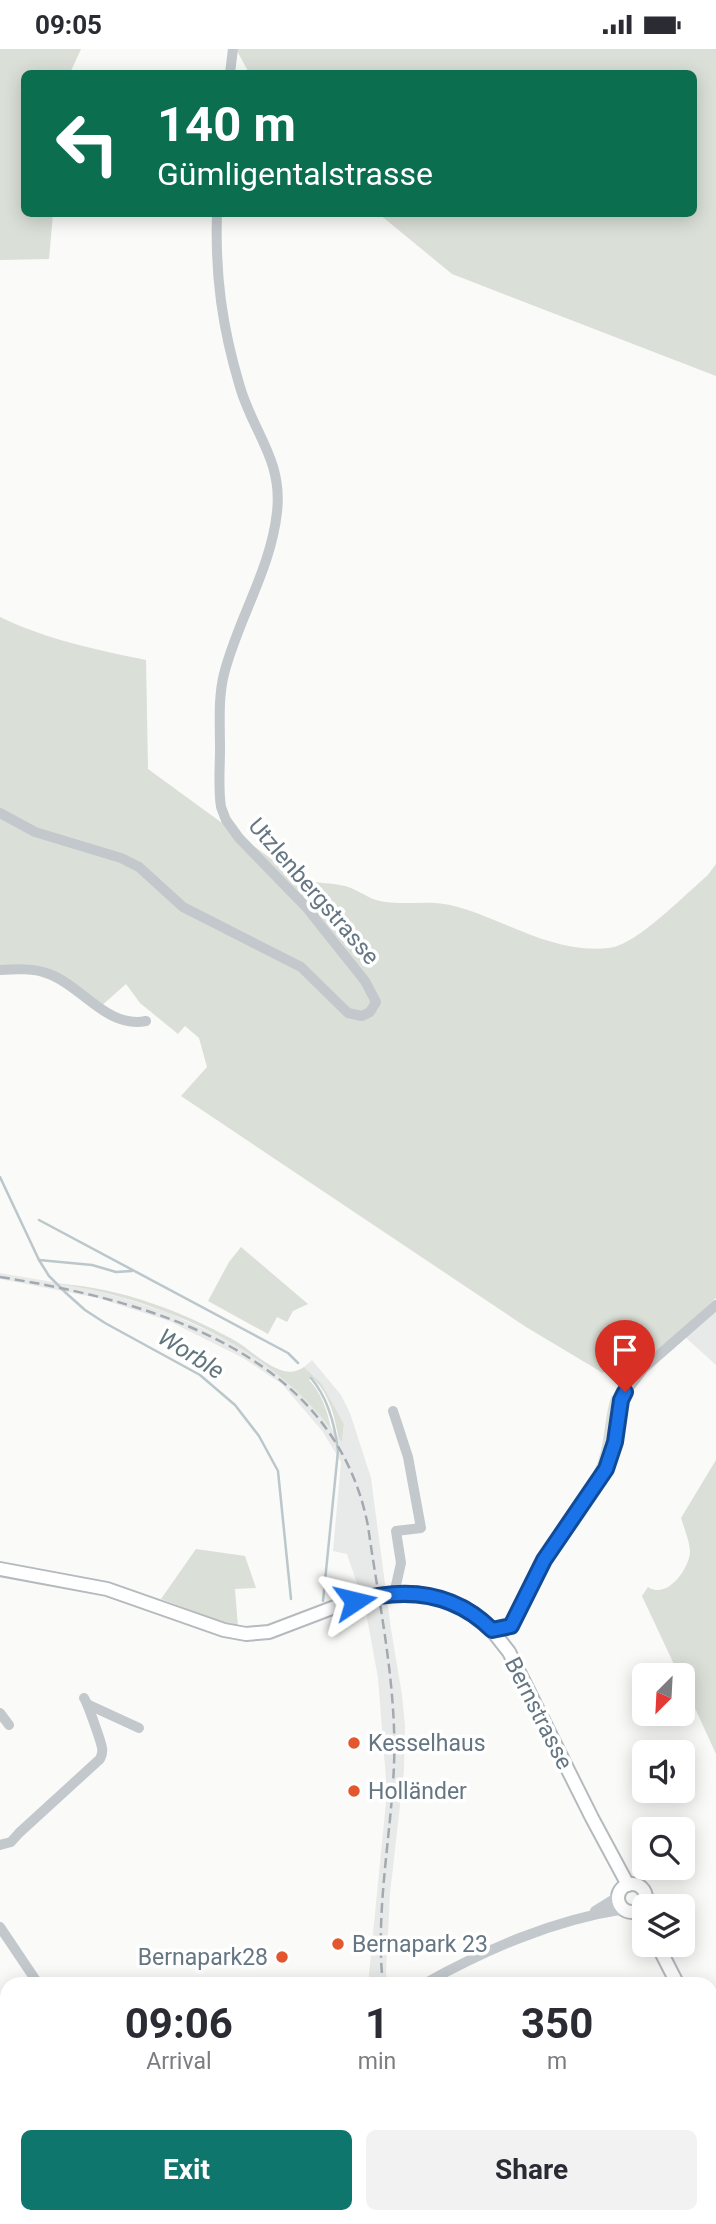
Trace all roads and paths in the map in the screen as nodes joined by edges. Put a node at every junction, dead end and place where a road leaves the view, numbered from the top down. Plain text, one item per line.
1 (233, 49) edge
2 (230, 70) edge
3 (217, 217) edge
4 (0, 813) edge
5 (0, 969) edge
6 (146, 1021) dead end
7 (716, 1305) edge
8 (393, 1411) dead end
9 (0, 1569) edge
10 (394, 1594) junction
11 (511, 1626) junction
12 (492, 1630) junction
13 (506, 1646) junction
14 (0, 1713) edge
15 (9, 1725) dead end
16 (139, 1728) dead end
17 (0, 1845) edge
18 (628, 1885) junction
19 (644, 1894) edge
20 (619, 1896) junction
21 (625, 1909) junction
22 (632, 1912) edge
23 (590, 1915) junction
24 (0, 1927) edge
25 (664, 1957) edge
26 (34, 1977) edge
27 (438, 1977) edge
28 (674, 1977) edge

1 - 2 street
3 - 4 street, Utzlenbergstrasse
5 - 6 street
7 - 11 street
8 - 10 street
9 - 10 main road, Bernstrasse
10 - 12 main road, Bernstrasse
11 - 12 street
11 - 13 street
12 - 13 main road, Bernstrasse
13 - 18 main road, Bernstrasse
14 - 15 street
16 - 17 street
18 - 19 main road, Bernstrasse
18 - 20 main road
20 - 21 main road
20 - 23 street
21 - 22 main road, Bernstrasse
21 - 23 street
23 - 27 street
24 - 26 street
25 - 28 main road

